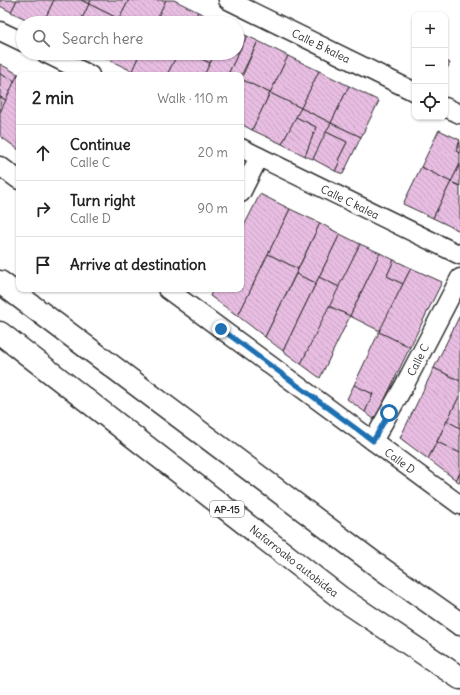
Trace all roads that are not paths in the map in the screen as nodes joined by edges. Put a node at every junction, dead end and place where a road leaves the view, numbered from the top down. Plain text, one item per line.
1 (228, 0) edge
2 (0, 31) edge
3 (16, 39) edge
4 (59, 60) edge
5 (84, 72) edge
6 (412, 91) edge
7 (448, 108) edge
8 (460, 114) edge
9 (244, 150) edge
10 (259, 157) junction
11 (0, 166) edge
12 (16, 178) edge
13 (244, 187) edge
14 (460, 255) edge
15 (0, 270) edge
16 (460, 278) edge
17 (0, 282) edge
18 (16, 286) edge
19 (21, 292) edge
20 (177, 292) edge
21 (187, 295) edge
22 (38, 309) junction
23 (0, 333) edge
24 (373, 441) junction
25 (460, 505) edge
26 (460, 624) edge
27 (460, 678) edge

1 - 6 street, Calle B kalea
2 - 3 street
4 - 5 street
7 - 8 street
9 - 10 street, Calle C kalea
10 - 13 street
10 - 14 street, Calle C kalea
11 - 12 street
15 - 18 highway
16 - 24 street, Calle C
17 - 22 highway
19 - 22 highway
20 - 21 street, Calle D
21 - 24 street, Calle D
22 - 26 highway
23 - 27 highway, Nafarroako autobidea / AP-15
24 - 25 street, Calle D

